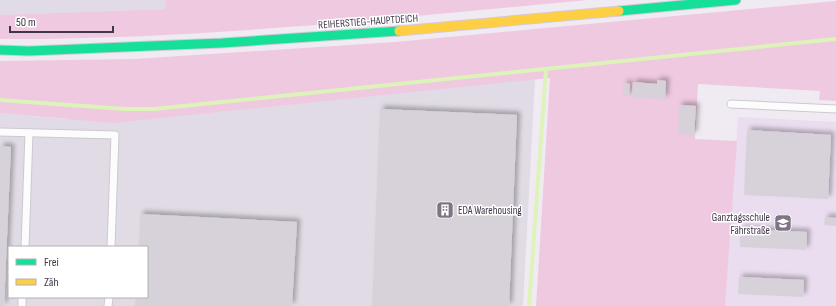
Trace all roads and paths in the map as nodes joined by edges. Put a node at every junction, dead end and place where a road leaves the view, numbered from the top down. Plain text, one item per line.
1 (736, 0) edge
2 (0, 50) edge
3 (731, 104) dead end
4 (836, 109) edge
5 (0, 132) edge
6 (29, 133) junction
7 (24, 246) edge
8 (110, 246) edge

1 - 2 main road, REIHERSTIEG-HAUPTDEICH
3 - 4 lane
5 - 6 lane
6 - 7 lane
6 - 8 lane

